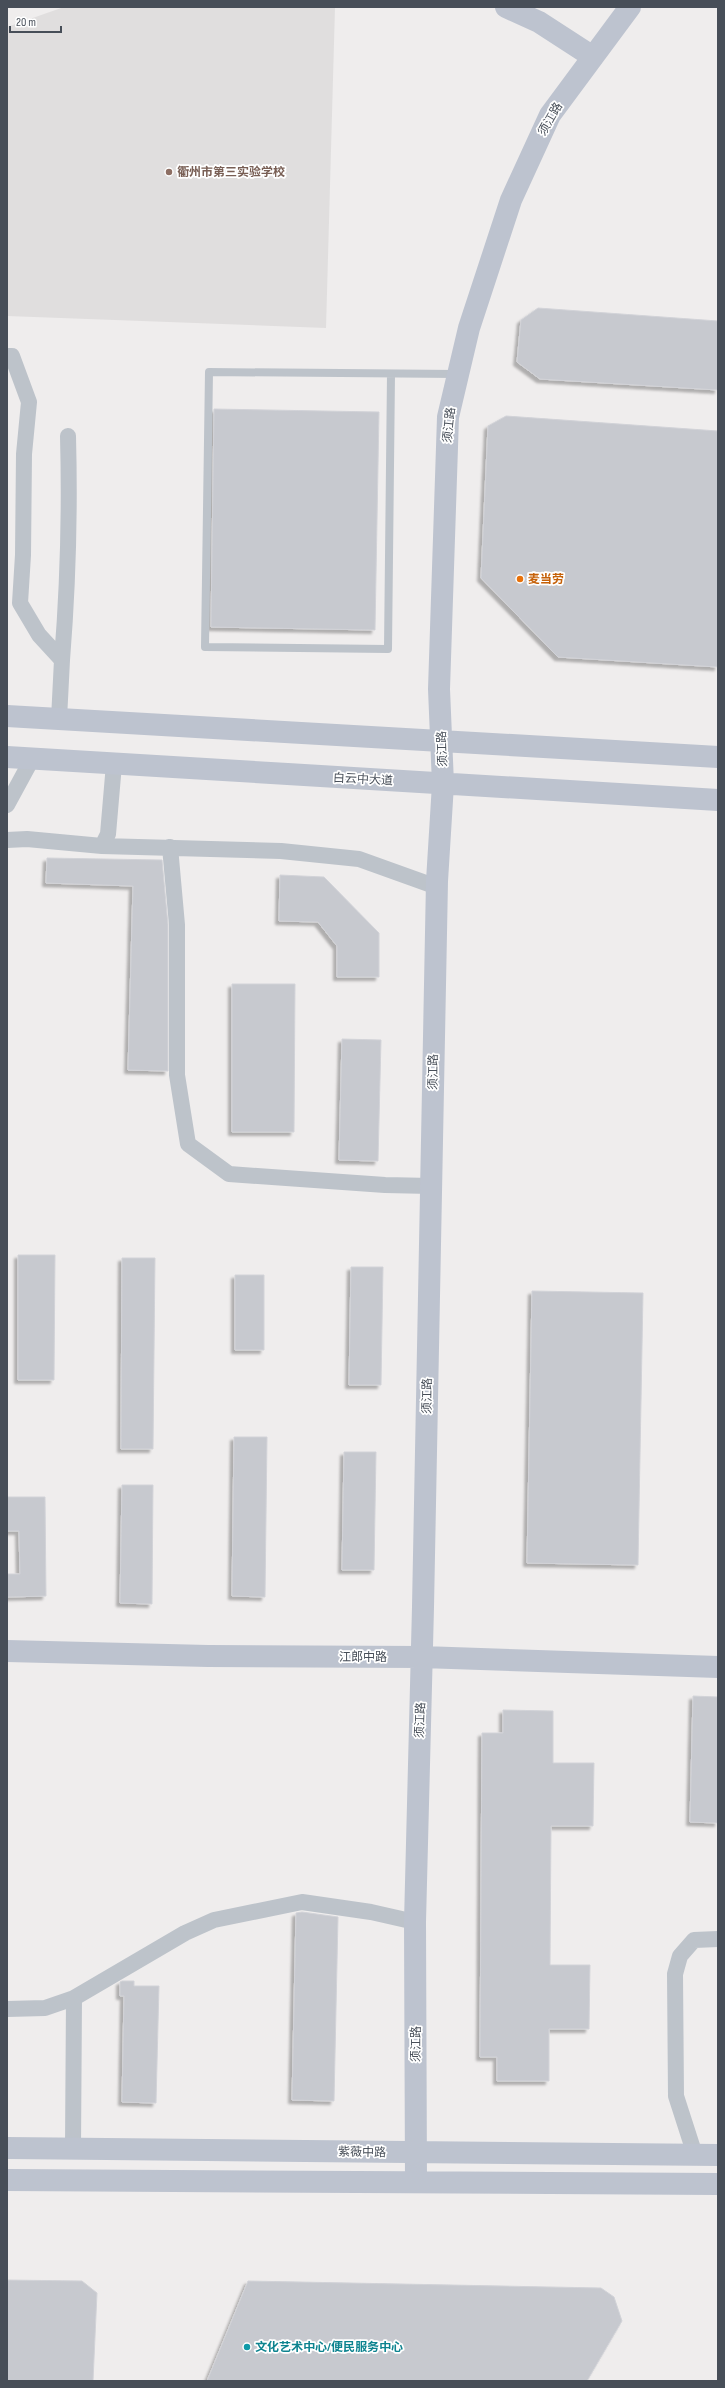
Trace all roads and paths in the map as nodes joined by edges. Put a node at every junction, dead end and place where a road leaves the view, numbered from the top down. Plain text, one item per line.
1 (506, 7) edge
2 (630, 7) edge
3 (593, 57) junction
4 (7, 356) edge
5 (391, 374) junction
6 (458, 374) junction
7 (68, 436) dead end
8 (14, 603) edge
9 (62, 660) junction
10 (7, 716) edge
11 (59, 719) junction
12 (442, 741) junction
13 (7, 757) edge
14 (718, 757) edge
15 (32, 759) junction
16 (114, 764) junction
17 (443, 784) junction
18 (718, 800) edge
19 (7, 805) edge
20 (7, 840) edge
21 (102, 846) junction
22 (170, 847) junction
23 (437, 887) junction
24 (431, 1186) junction
25 (7, 1651) edge
26 (422, 1657) junction
27 (718, 1667) edge
28 (415, 1922) junction
29 (718, 1939) edge
30 (74, 1998) junction
31 (7, 2009) edge
32 (7, 2148) edge
33 (73, 2148) junction
34 (416, 2152) junction
35 (696, 2155) junction
36 (718, 2155) edge
37 (7, 2180) edge
38 (416, 2182) junction
39 (718, 2184) edge

1 - 3 street
2 - 3 street, 须江路
3 - 6 street, 须江路
4 - 8 street
5 - 5 lane
5 - 6 lane
6 - 12 street, 须江路
7 - 9 street
8 - 9 street
9 - 11 street
10 - 11 street
11 - 12 street
12 - 14 street
12 - 17 street, 须江路
13 - 15 street, 白云中大道
15 - 16 street, 白云中大道
15 - 19 street
16 - 17 street, 白云中大道
16 - 21 street
17 - 18 street, 白云中大道
17 - 23 street, 须江路
20 - 21 street
21 - 22 street
22 - 23 street
22 - 24 street
23 - 24 street, 须江路
24 - 26 street, 须江路
25 - 26 street, 江郎中路
26 - 27 street, 江郎中路
26 - 28 street, 须江路
28 - 30 street
28 - 34 street, 须江路
29 - 35 street
30 - 31 street
30 - 33 street
32 - 33 street, 紫薇中路
33 - 34 street, 紫薇中路
34 - 35 street, 紫薇中路
34 - 38 street, 须江路
35 - 36 street, 紫薇中路
37 - 38 street
38 - 39 street

